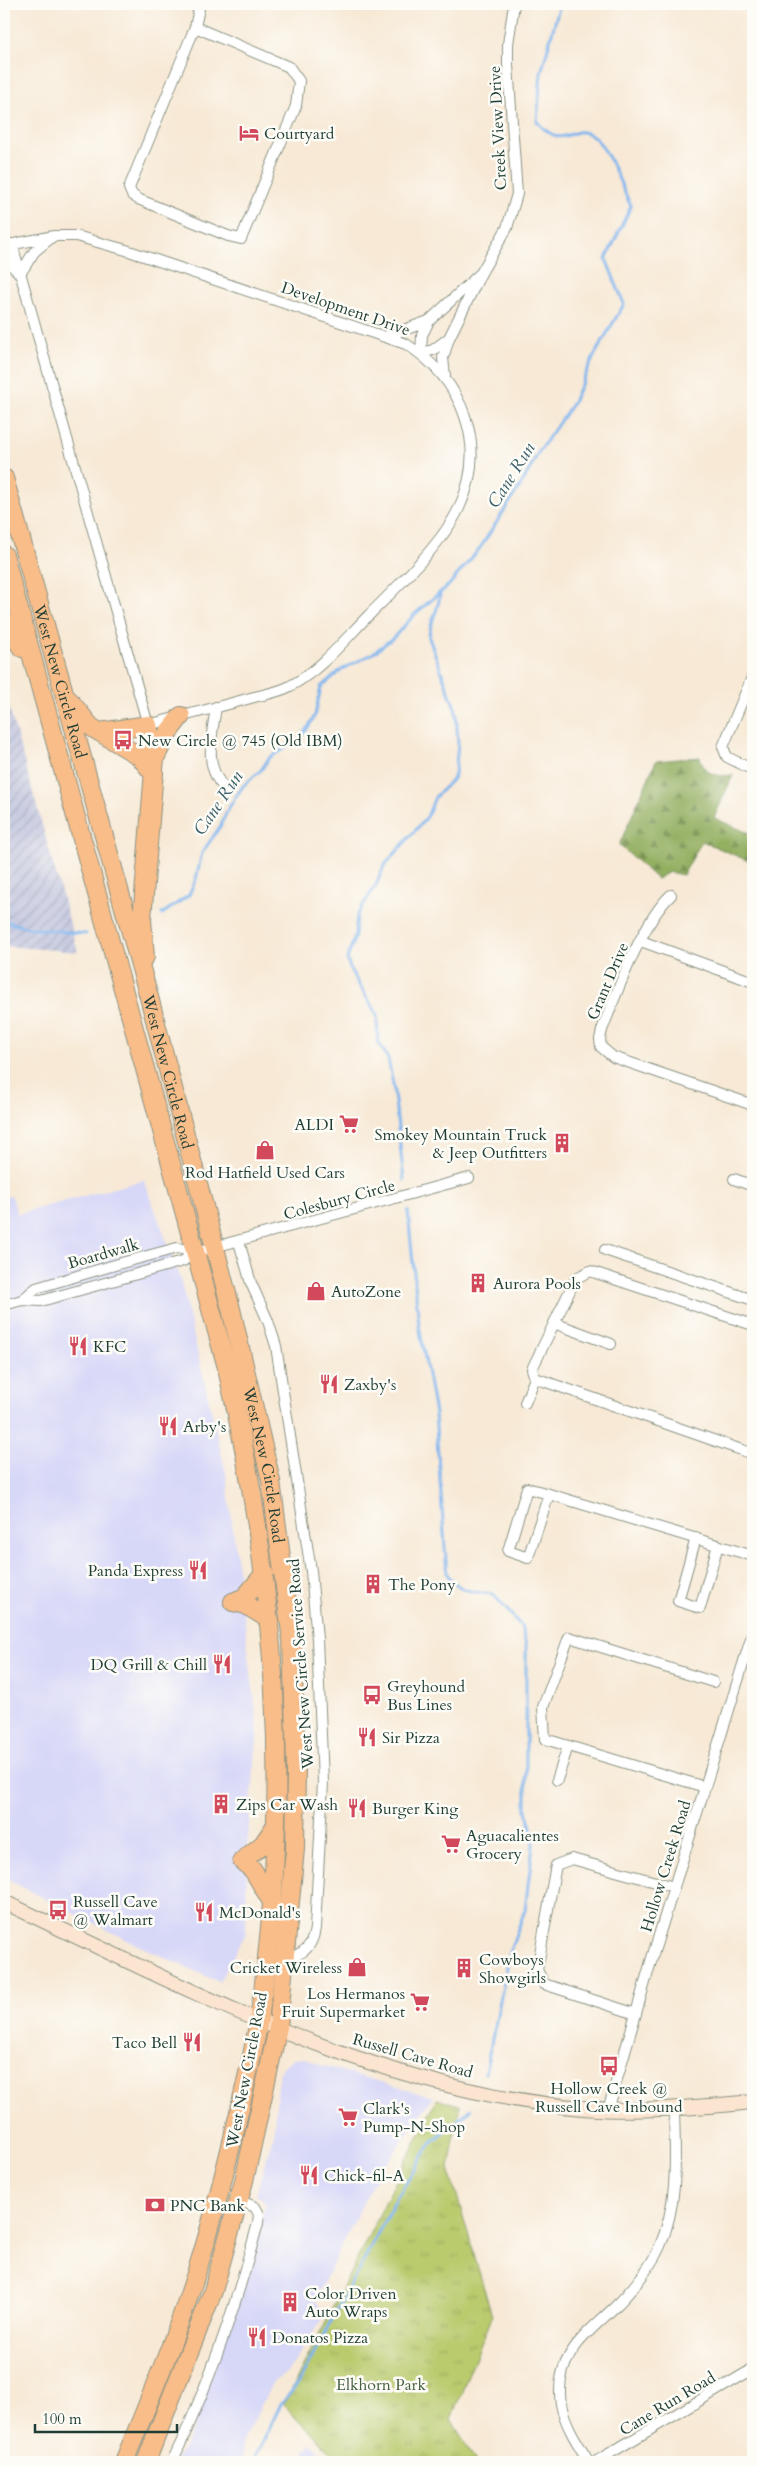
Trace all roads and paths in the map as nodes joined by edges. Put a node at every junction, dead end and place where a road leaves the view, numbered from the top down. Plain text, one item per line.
1 (200, 4) edge
2 (514, 4) edge
3 (195, 27) junction
4 (54, 236) junction
5 (8, 245) edge
6 (4, 258) edge
7 (481, 273) junction
8 (20, 274) junction
9 (429, 321) junction
10 (387, 336) junction
11 (449, 338) junction
12 (421, 353) junction
13 (445, 376) junction
14 (4, 478) edge
15 (4, 555) edge
16 (4, 622) edge
17 (34, 668) junction
18 (753, 675) edge
19 (62, 691) junction
20 (216, 708) junction
21 (181, 716) junction
22 (148, 724) junction
23 (100, 732) junction
24 (154, 766) junction
25 (753, 770) edge
26 (228, 791) dead end
27 (672, 895) dead end
28 (641, 941) junction
29 (753, 982) edge
30 (149, 997) junction
31 (753, 1105) edge
32 (469, 1178) dead end
33 (734, 1179) dead end
34 (753, 1186) edge
35 (239, 1242) junction
36 (216, 1248) junction
37 (605, 1250) dead end
38 (196, 1252) junction
39 (753, 1300) edge
40 (4, 1305) edge
41 (554, 1323) junction
42 (753, 1324) edge
43 (611, 1344) dead end
44 (535, 1378) junction
45 (525, 1403) dead end
46 (753, 1454) edge
47 (549, 1494) junction
48 (696, 1538) junction
49 (718, 1545) junction
50 (753, 1556) edge
51 (265, 1573) junction
52 (270, 1620) junction
53 (753, 1632) edge
54 (713, 1682) dead end
55 (568, 1746) junction
56 (558, 1780) dead end
57 (705, 1787) junction
58 (277, 1824) junction
59 (674, 1887) junction
60 (4, 1902) edge
61 (272, 1902) junction
62 (286, 1953) junction
63 (636, 2014) junction
64 (258, 2021) junction
65 (278, 2028) junction
66 (753, 2102) edge
67 (674, 2108) junction
68 (608, 2110) junction
69 (239, 2200) junction
70 (753, 2369) edge
71 (124, 2462) edge
72 (146, 2462) edge
73 (172, 2462) edge
74 (589, 2462) edge
75 (596, 2462) edge

1 - 3 street
2 - 7 street, Creek View Drive
3 - 3 street
4 - 5 street, Development Drive
4 - 8 street
4 - 10 street, Development Drive
5 - 8 street
6 - 8 street
7 - 9 street, Creek View Drive
7 - 11 street, Creek View Drive
8 - 22 street
9 - 10 street, Creek View Drive
9 - 12 street, Creek View Drive
10 - 12 street, Development Drive
11 - 12 street
11 - 13 street, Creek View Drive
12 - 13 street, Development Drive
13 - 20 street, Development Drive
14 - 19 highway, West New Circle Road
15 - 17 highway, West New Circle Road
16 - 17 highway
17 - 38 highway, West New Circle Road
18 - 25 street
19 - 23 highway
19 - 30 highway, West New Circle Road
20 - 21 street, Development Drive
20 - 26 street
21 - 22 street, Development Drive
21 - 24 highway
22 - 23 highway
22 - 24 highway
23 - 24 highway
24 - 30 highway
27 - 28 street
28 - 29 street, Grant Drive
28 - 31 street, Grant Drive
30 - 36 highway, West New Circle Road
32 - 35 street, Colesbury Circle
33 - 34 street
35 - 36 street, Colesbury Circle
35 - 62 street, West New Circle Service Road
36 - 38 street, Boardwalk
36 - 62 highway, West New Circle Road
37 - 39 street
38 - 40 street, Boardwalk
38 - 51 highway, West New Circle Road
41 - 42 street
41 - 43 street
41 - 44 street
44 - 45 street
44 - 46 street
47 - 47 street
47 - 48 street
48 - 49 street
48 - 49 street
49 - 50 street
51 - 52 highway, West New Circle Road
51 - 52 highway
52 - 58 highway, West New Circle Road
53 - 57 street, Hollow Creek Road
54 - 55 street
55 - 56 street
55 - 57 street
57 - 59 street, Hollow Creek Road
58 - 61 highway, West New Circle Road
58 - 61 highway
59 - 63 street, Hollow Creek Road
59 - 63 street
60 - 64 main road, Russell Cave Road
61 - 64 highway, West New Circle Road
62 - 65 highway, West New Circle Road
63 - 68 street, Hollow Creek Road
64 - 65 main road, Russell Cave Road
64 - 71 highway, West New Circle Road
65 - 68 main road, Russell Cave Road
65 - 69 highway, West New Circle Road
66 - 67 main road, Russell Cave Road
67 - 68 main road, Russell Cave Road
67 - 74 street
69 - 72 highway, West New Circle Road
69 - 73 street
70 - 75 street, Cane Run Road

